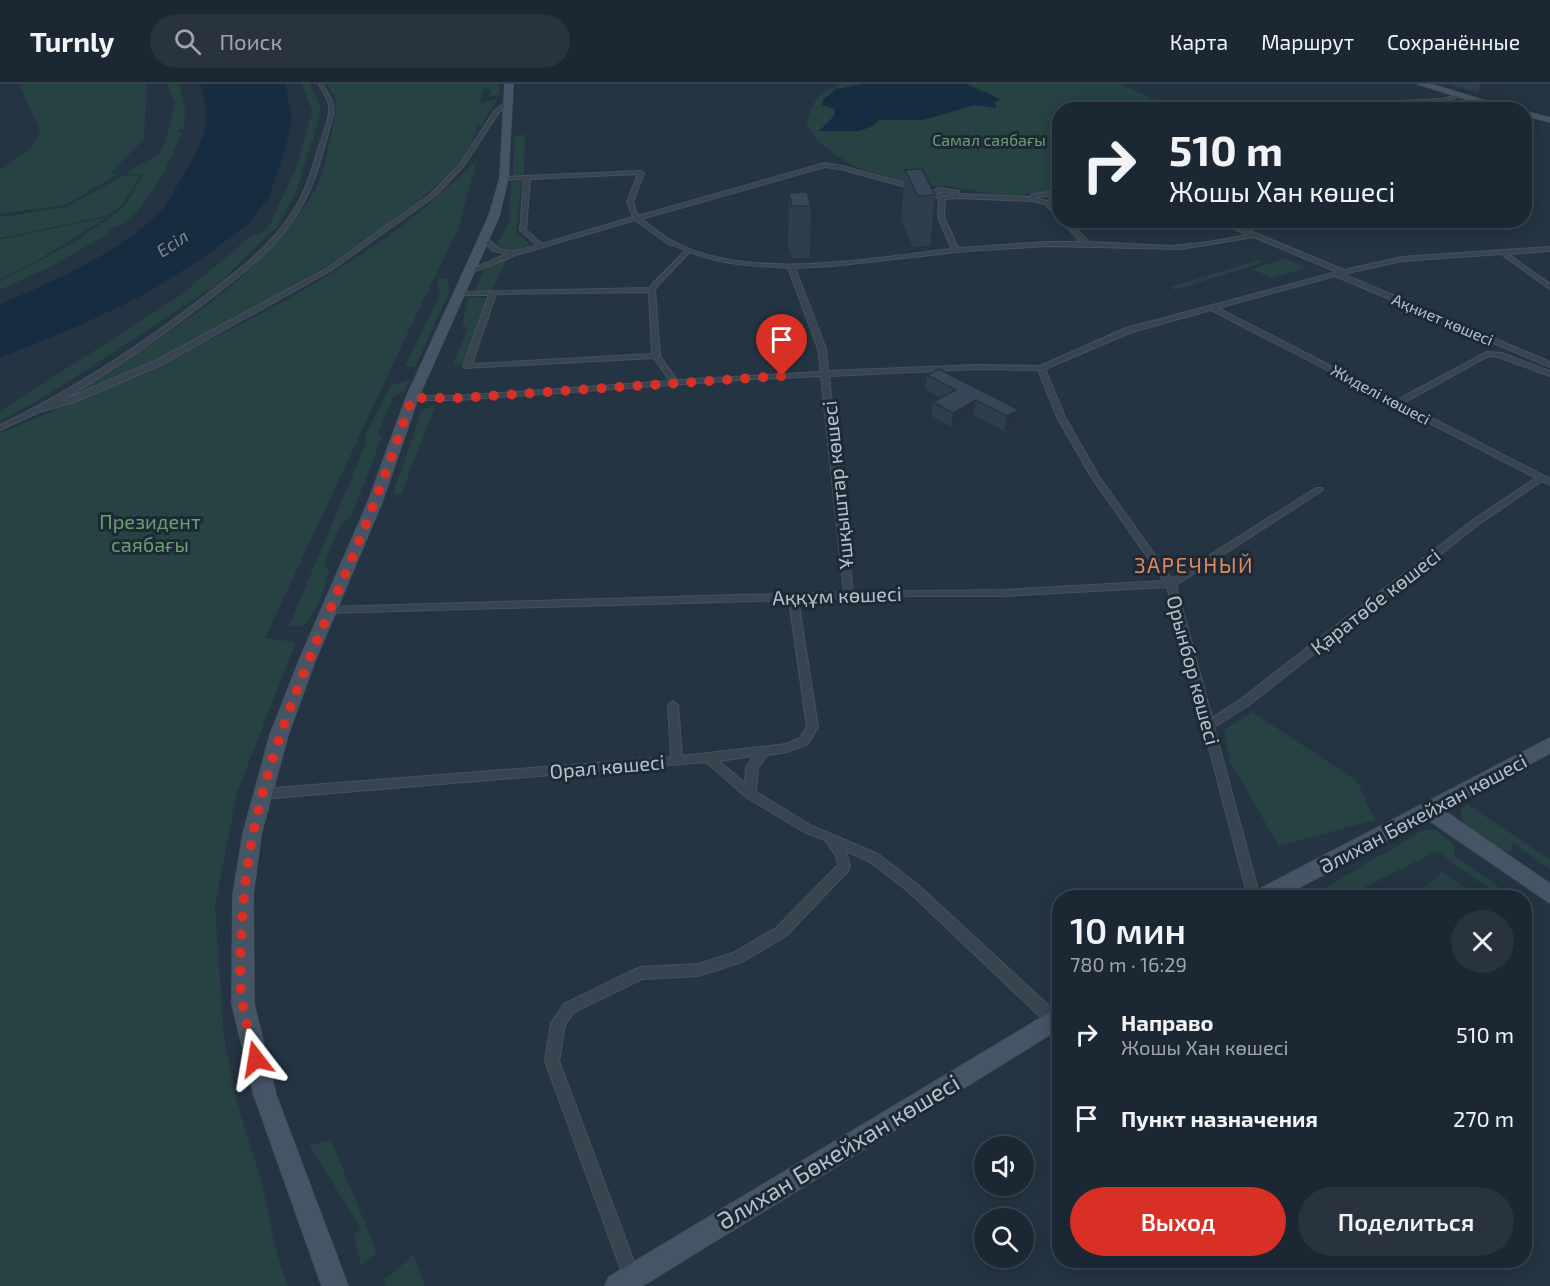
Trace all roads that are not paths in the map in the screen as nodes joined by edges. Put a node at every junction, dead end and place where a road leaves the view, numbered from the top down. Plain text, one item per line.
1 (321, 84) edge
2 (509, 84) edge
3 (1422, 84) edge
4 (1460, 95) junction
5 (1394, 102) edge
6 (1484, 102) edge
7 (508, 103) junction
8 (1532, 115) edge
9 (1550, 120) edge
10 (527, 177) junction
11 (504, 178) junction
12 (934, 193) junction
13 (957, 196) junction
14 (1052, 197) edge
15 (942, 198) junction
16 (1033, 199) junction
17 (1052, 200) edge
18 (1047, 203) junction
19 (1052, 208) edge
20 (636, 218) junction
21 (1071, 228) edge
22 (1238, 228) edge
23 (1255, 235) junction
24 (485, 238) junction
25 (1084, 244) junction
26 (541, 246) junction
27 (1550, 249) edge
28 (956, 250) junction
29 (687, 252) junction
30 (1502, 252) junction
31 (514, 254) junction
32 (791, 267) junction
33 (471, 270) junction
34 (1339, 273) junction
35 (1550, 287) edge
36 (652, 290) junction
37 (461, 293) junction
38 (493, 293) junction
39 (1211, 307) junction
40 (656, 356) junction
41 (1550, 364) edge
42 (1041, 368) junction
43 (1550, 374) edge
44 (825, 375) junction
45 (675, 383) junction
46 (412, 398) junction
47 (1398, 403) junction
48 (39, 410) junction
49 (0, 428) edge
50 (1546, 480) edge
51 (1319, 490) dead end
52 (1171, 584) junction
53 (849, 596) junction
54 (793, 597) junction
55 (328, 610) junction
56 (673, 705) dead end
57 (1209, 725) junction
58 (1550, 745) edge
59 (764, 751) junction
60 (708, 758) junction
61 (677, 760) junction
62 (261, 794) junction
63 (750, 794) junction
64 (1430, 811) junction
65 (829, 837) junction
66 (1252, 890) edge
67 (1277, 890) edge
68 (1550, 895) edge
69 (1052, 1013) edge
70 (1052, 1021) edge
71 (625, 1282) edge
72 (335, 1286) edge

1 - 48 street
2 - 7 main road
3 - 4 main road
4 - 5 street
4 - 6 main road
7 - 11 main road
7 - 48 street
8 - 9 main road
10 - 11 street
10 - 20 street
10 - 26 street
11 - 24 main road
12 - 13 street
12 - 15 street
12 - 20 street
13 - 15 street
13 - 16 street
14 - 16 street
15 - 28 street
16 - 18 street
17 - 18 street
18 - 19 street
20 - 26 street
20 - 29 street
21 - 25 street
22 - 23 street, Ақниет көшесі
23 - 25 street
23 - 34 street, Ақниет көшесі
24 - 31 street
24 - 33 main road
25 - 28 street
26 - 31 street
27 - 30 street
28 - 32 street
29 - 32 street
29 - 36 street
30 - 34 street
30 - 35 street
31 - 33 street
32 - 44 street, Ұшқыштар көшесі
33 - 37 main road
34 - 39 street
34 - 41 street, Ақниет көшесі
36 - 38 street
36 - 40 street
37 - 38 street
37 - 46 main road
38 - 40 street
39 - 42 street
39 - 47 street, Жиделі көшесі
40 - 45 street
42 - 44 street
42 - 52 street, Орынбор көшесі
43 - 47 street
44 - 45 street
44 - 53 street, Ұшқыштар көшесі
45 - 46 street
46 - 55 main road
47 - 50 street, Жиделі көшесі
48 - 49 street
50 - 57 street, Қаратөбе көшесі
51 - 52 street, Аққұм көшесі
52 - 53 street, Аққұм көшесі
52 - 57 street, Орынбор көшесі
53 - 54 street, Аққұм көшесі
54 - 55 street, Аққұм көшесі
54 - 59 street, Орал көшесі
55 - 62 main road
56 - 61 street
57 - 66 street, Орынбор көшесі
58 - 64 main road, Әлихан Бөкейхан көшесі
59 - 60 street, Орал көшесі
59 - 63 street
60 - 61 street, Орал көшесі
60 - 63 street
61 - 62 street, Орал көшесі
62 - 72 main road
63 - 65 street
64 - 67 main road, Әлихан Бөкейхан көшесі
64 - 68 main road
65 - 69 street
65 - 71 street
70 - 71 main road, Әлихан Бөкейхан көшесі

